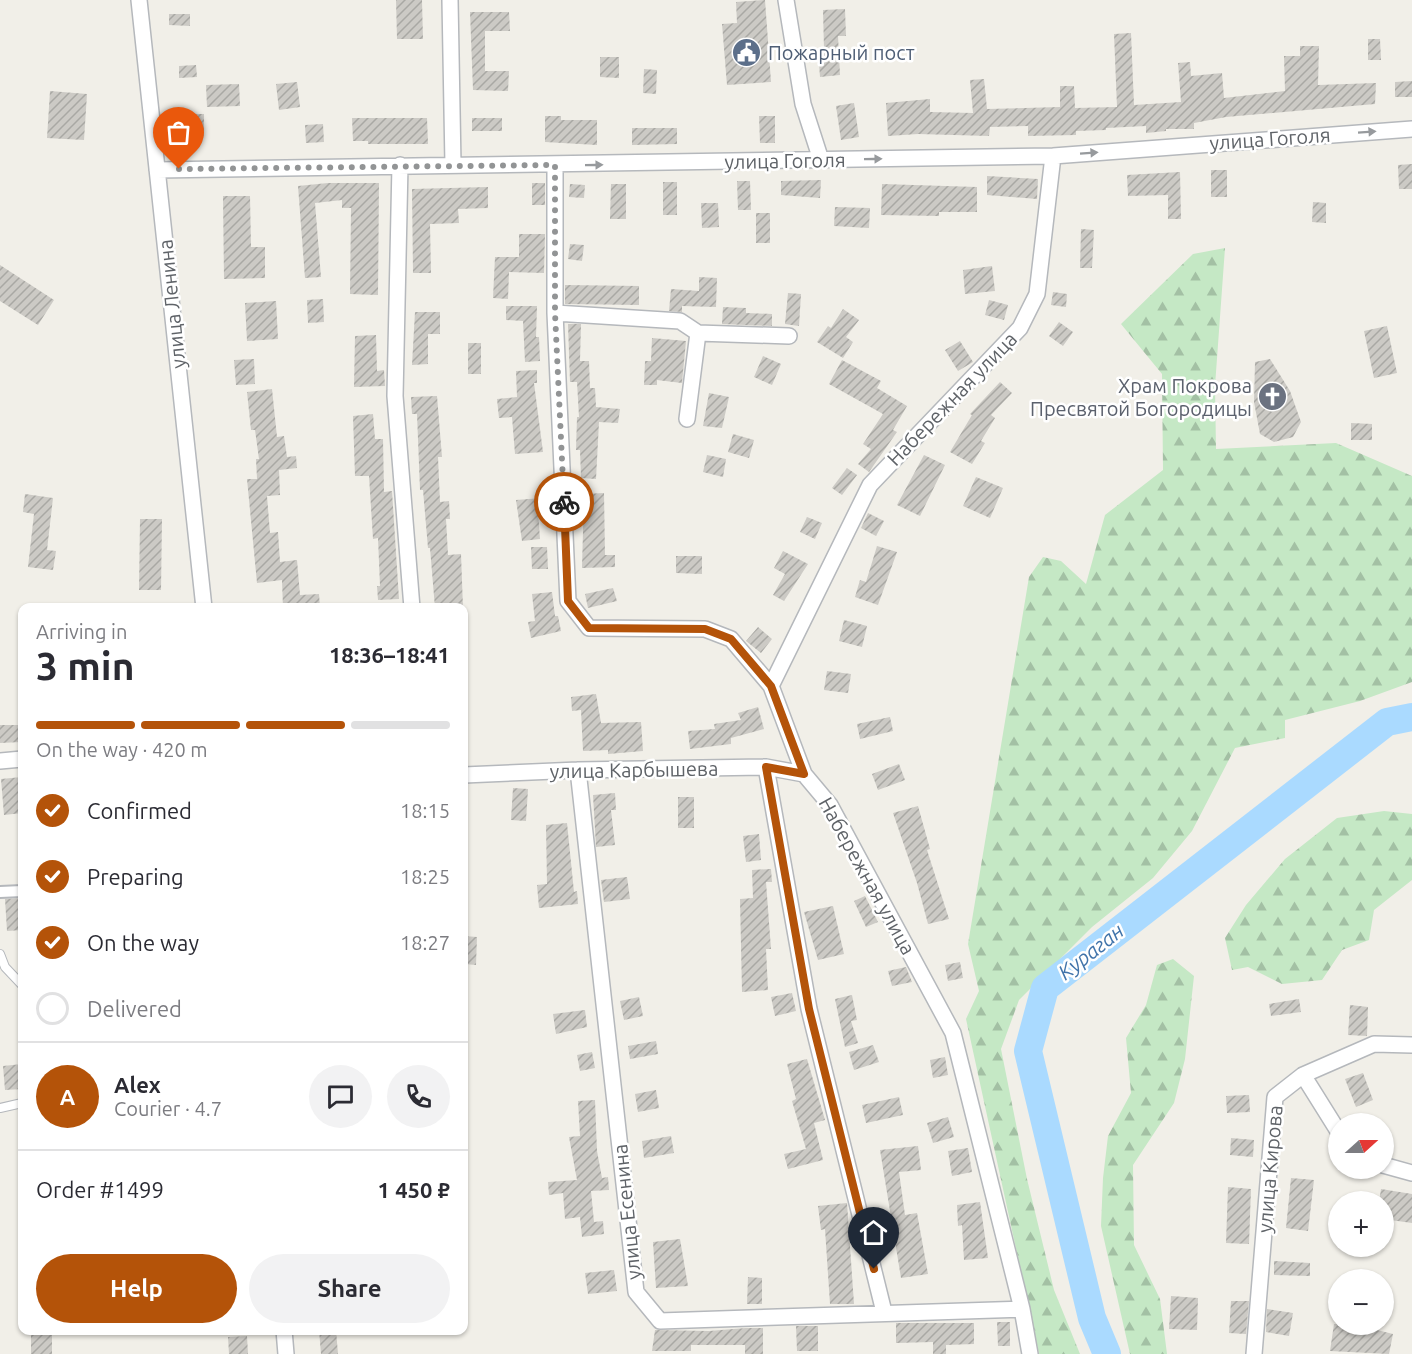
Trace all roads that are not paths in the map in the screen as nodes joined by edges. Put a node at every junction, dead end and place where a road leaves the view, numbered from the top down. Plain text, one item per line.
1 (139, 0) edge
2 (450, 0) edge
3 (786, 0) edge
4 (1412, 129) edge
5 (1053, 156) junction
6 (821, 160) junction
7 (400, 165) junction
8 (453, 165) junction
9 (555, 165) junction
10 (157, 170) junction
11 (555, 313) junction
12 (698, 333) junction
13 (789, 336) dead end
14 (687, 419) dead end
15 (203, 603) edge
16 (412, 603) edge
17 (771, 686) junction
18 (18, 759) edge
19 (0, 761) edge
20 (766, 767) junction
21 (578, 770) junction
22 (804, 774) junction
23 (468, 775) edge
24 (18, 891) edge
25 (0, 892) edge
26 (0, 954) edge
27 (18, 981) edge
28 (1412, 1045) edge
29 (1303, 1075) junction
30 (18, 1104) edge
31 (0, 1108) edge
32 (1328, 1115) edge
33 (1394, 1168) edge
34 (1412, 1173) edge
35 (1022, 1309) junction
36 (884, 1312) junction
37 (284, 1335) edge
38 (286, 1354) edge
39 (1030, 1354) edge
40 (1254, 1354) edge

1 - 10 street, улица Ленина
2 - 8 street
3 - 6 street
5 -> 4 street, улица Гоголя
6 -> 5 street, улица Гоголя
5 - 17 street, Набережная улица
9 -> 6 street, улица Гоголя
7 - 8 street, улица Гоголя
7 - 10 street, улица Гоголя
7 - 16 street
8 - 9 street, улица Гоголя
9 - 11 street
10 - 15 street, улица Ленина
11 - 12 street
11 - 17 street
12 - 13 street
12 - 14 street
17 - 22 street, Набережная улица
18 - 19 street
20 - 21 street, улица Карбышева
20 - 22 street, улица Карбышева
20 - 36 street
21 - 23 street, улица Карбышева
21 - 36 street, улица Есенина
22 - 35 street, Набережная улица
24 - 25 street
26 - 27 lane
28 - 29 street, улица Кирова
29 - 32 street
29 - 40 street, улица Кирова
30 - 31 lane
33 - 34 street
35 - 36 street, улица Есенина
35 - 39 street, Набережная улица
37 - 38 street

